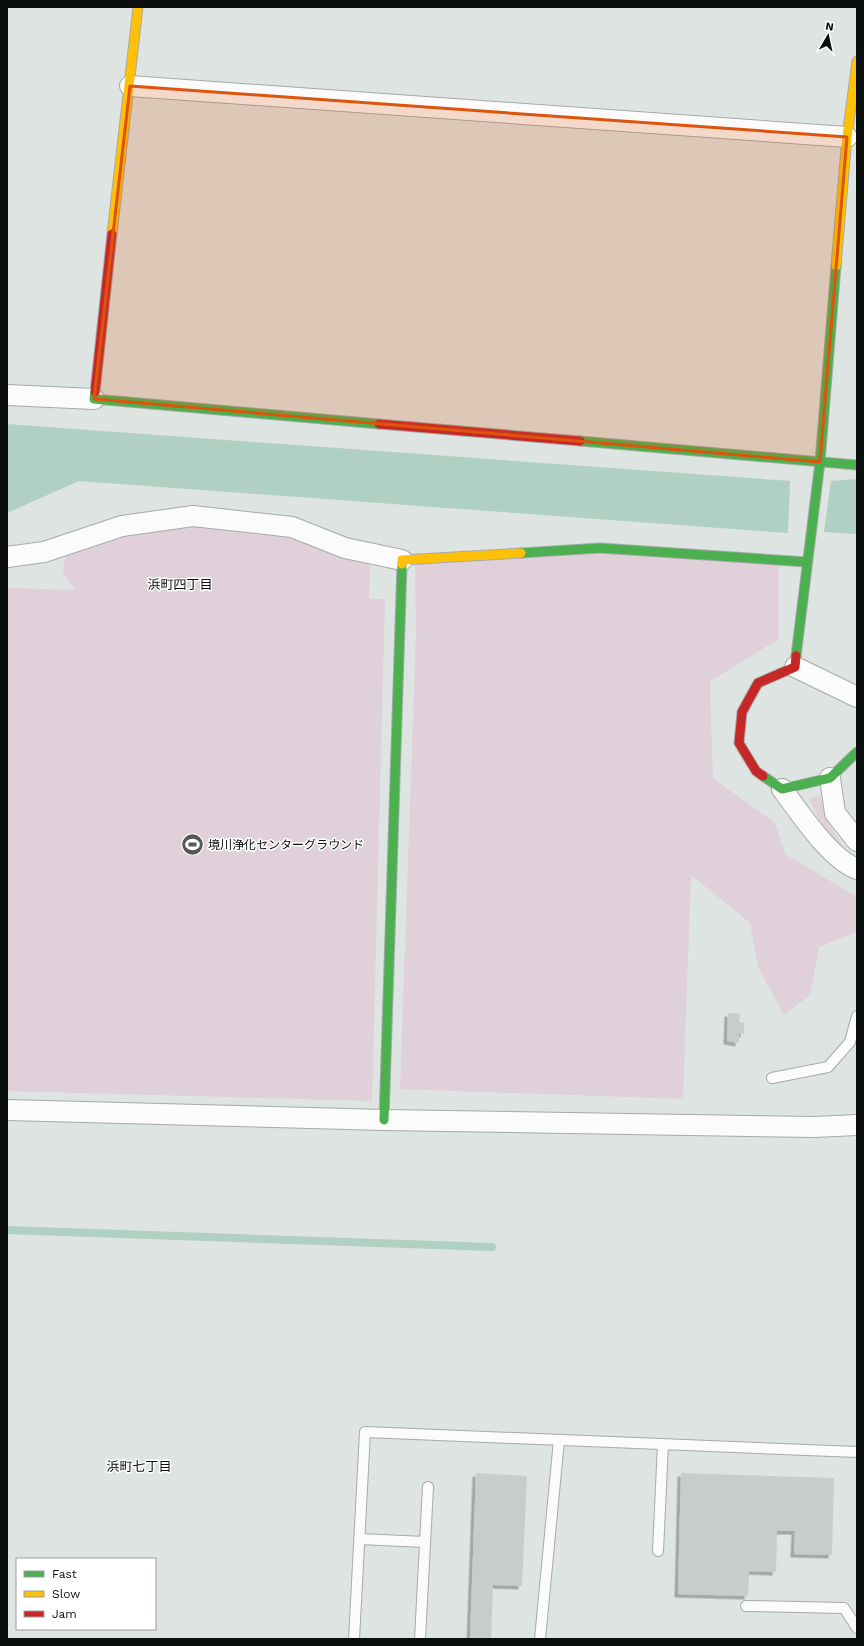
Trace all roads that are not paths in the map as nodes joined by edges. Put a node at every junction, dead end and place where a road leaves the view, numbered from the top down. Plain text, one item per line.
1 (138, 7) edge
2 (857, 61) edge
3 (130, 86) junction
4 (847, 137) junction
5 (7, 395) edge
6 (94, 399) junction
7 (820, 462) junction
8 (857, 465) edge
9 (7, 558) edge
10 (402, 560) junction
11 (807, 562) junction
12 (795, 667) junction
13 (857, 697) edge
14 (857, 752) edge
15 (830, 778) junction
16 (782, 788) junction
17 (857, 841) edge
18 (857, 869) edge
19 (857, 1016) edge
20 (772, 1078) dead end
21 (7, 1110) edge
22 (384, 1120) junction
23 (857, 1125) edge
24 (559, 1440) junction
25 (664, 1444) junction
26 (857, 1452) edge
27 (428, 1487) dead end
28 (359, 1539) junction
29 (425, 1542) junction
30 (658, 1551) dead end
31 (746, 1606) dead end
32 (857, 1628) edge
33 (354, 1639) edge
34 (420, 1639) edge
35 (540, 1639) edge

1 - 3 street
2 - 4 street
3 - 4 street
3 - 6 street
4 - 7 street
5 - 6 street
6 - 7 street
7 - 8 street
7 - 11 street
9 - 10 street
10 - 11 street
10 - 22 street
11 - 12 street
12 - 13 street
12 - 16 street
14 - 15 street
15 - 16 street
15 - 17 street
16 - 18 street
19 - 20 lane
21 - 22 street
22 - 23 street
24 - 25 lane
24 - 28 lane
24 - 35 lane
25 - 26 lane
25 - 30 lane
27 - 29 lane
28 - 29 lane
28 - 33 lane
29 - 34 lane
31 - 32 lane

